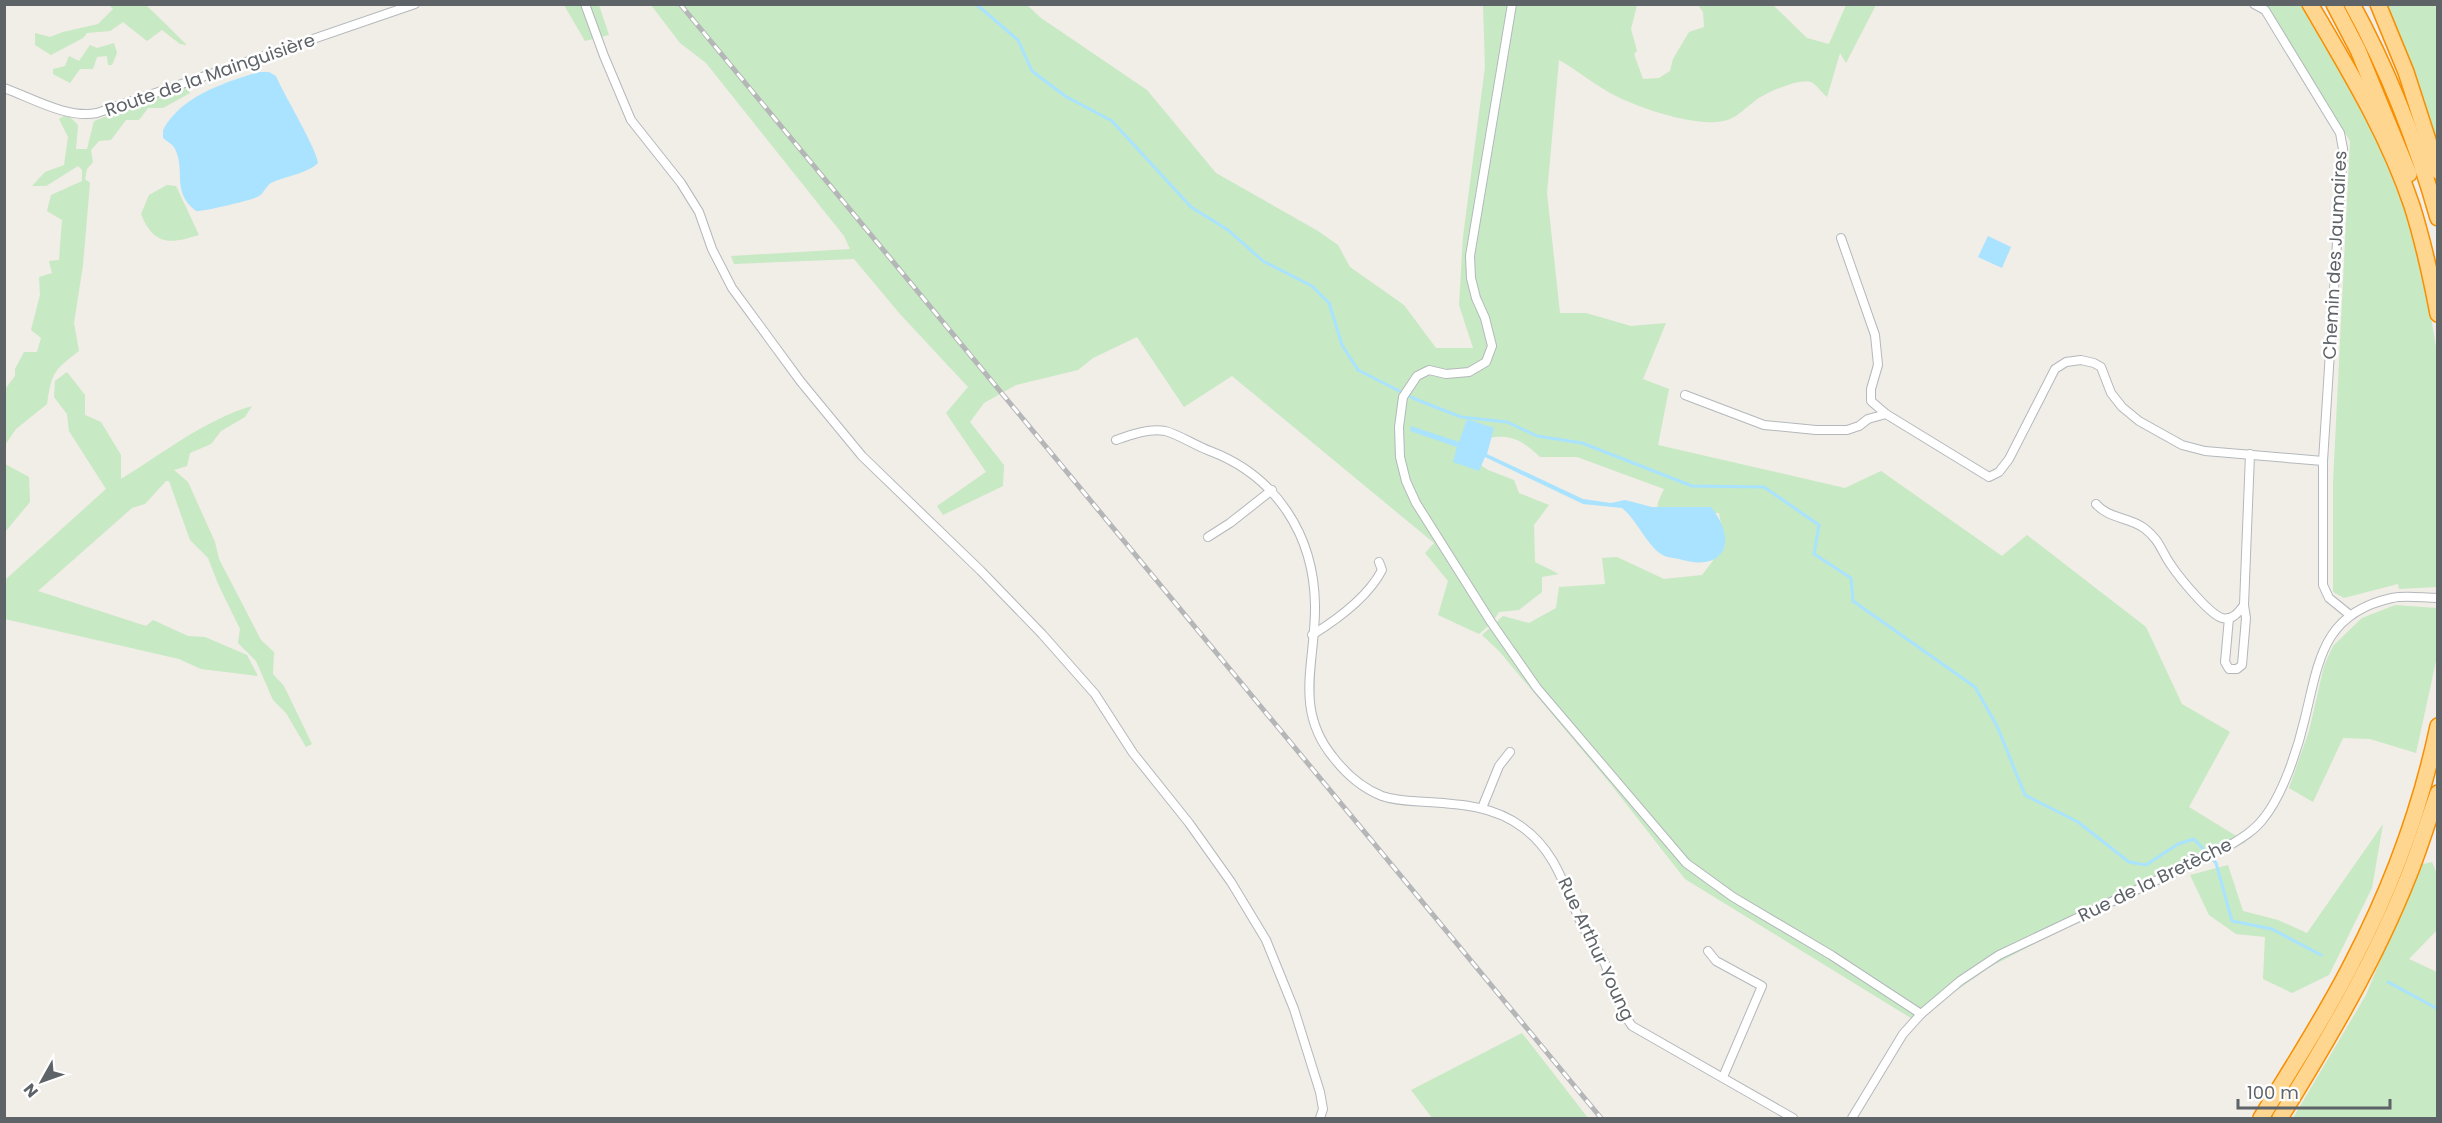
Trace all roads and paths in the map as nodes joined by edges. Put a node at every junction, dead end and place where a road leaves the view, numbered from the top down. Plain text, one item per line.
1 (416, 4) edge
2 (585, 4) edge
3 (1512, 4) edge
4 (2254, 4) edge
5 (2310, 4) edge
6 (2334, 4) edge
7 (2352, 4) edge
8 (2378, 4) edge
9 (4, 87) edge
10 (2438, 171) edge
11 (2438, 218) edge
12 (1841, 238) dead end
13 (2438, 276) edge
14 (2438, 314) edge
15 (1685, 395) dead end
16 (1886, 414) junction
17 (1116, 440) dead end
18 (2250, 454) junction
19 (2323, 461) junction
20 (1272, 490) junction
21 (2096, 504) dead end
22 (1208, 537) dead end
23 (1379, 562) dead end
24 (2438, 598) edge
25 (2244, 605) junction
26 (2350, 615) junction
27 (2229, 618) junction
28 (1312, 635) junction
29 (2438, 726) edge
30 (1509, 752) dead end
31 (2438, 793) edge
32 (1482, 808) junction
33 (1708, 951) dead end
34 (1921, 1014) junction
35 (1723, 1077) junction
36 (1320, 1119) edge
37 (1793, 1119) edge
38 (1852, 1119) edge
39 (2261, 1119) edge
40 (2280, 1119) edge

1 - 9 street, Route de la Mainguisière
2 - 36 street
3 - 34 street
4 - 19 street, Chemin des Jaumaires
5 - 14 highway
6 - 13 highway
7 - 11 highway
8 - 10 highway
12 - 16 street
15 - 16 street
16 - 18 street
17 - 20 street, Rue Arthur Young
18 - 19 street
18 - 25 street
19 - 26 street, Chemin des Jaumaires
20 - 22 street
20 - 28 street, Rue Arthur Young
21 - 27 street
23 - 28 street
24 - 26 street, Rue de la Bretèche
25 - 27 street
25 - 27 street
26 - 34 street, Rue de la Bretèche
28 - 32 street, Rue Arthur Young
29 - 39 highway
30 - 32 street
31 - 40 highway
32 - 35 street, Rue Arthur Young
33 - 35 street
34 - 38 street, Rue de la Bretèche
35 - 37 street, Rue Arthur Young

